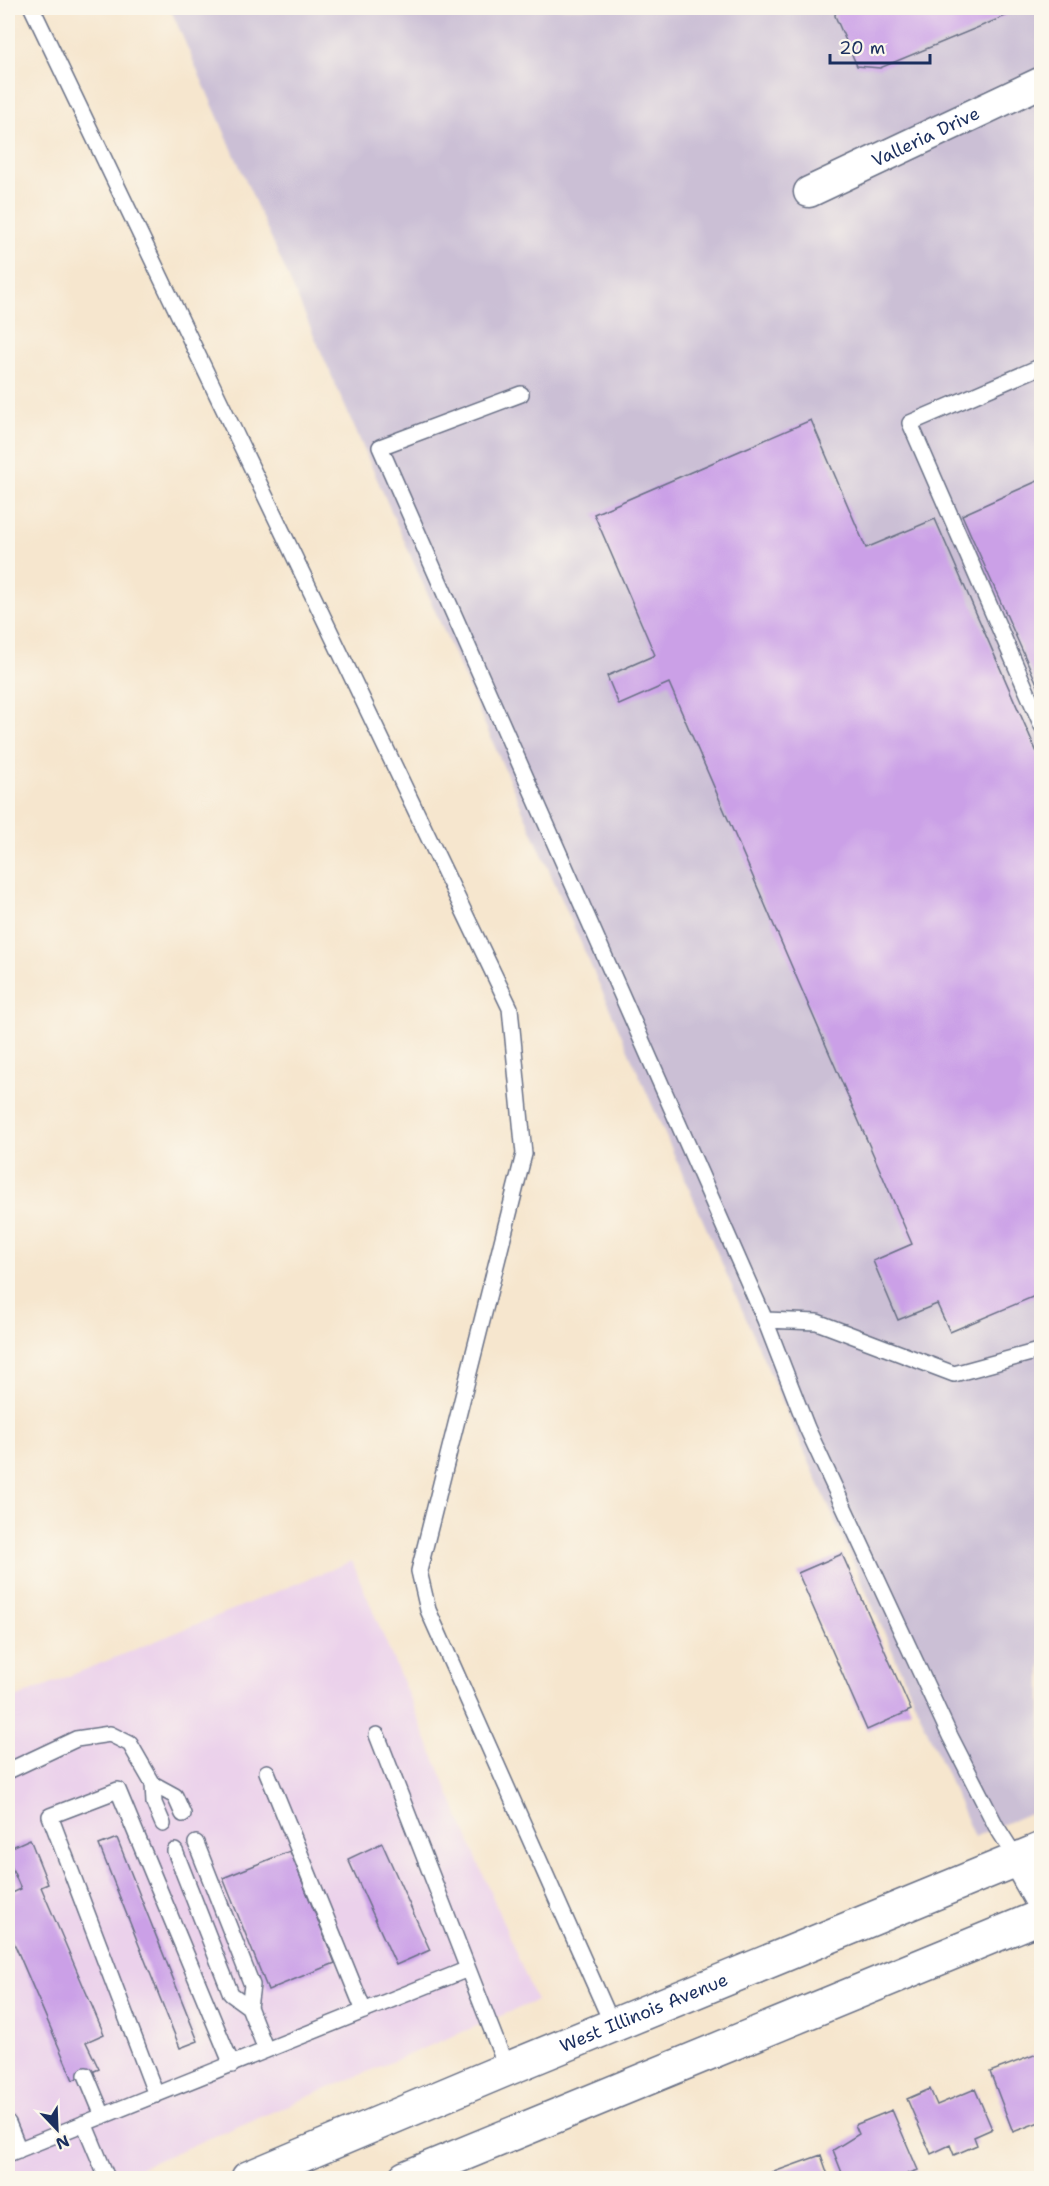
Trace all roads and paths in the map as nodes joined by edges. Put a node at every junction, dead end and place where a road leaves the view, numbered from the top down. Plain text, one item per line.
1 (32, 8) edge
2 (1041, 82) edge
3 (809, 192) dead end
4 (1041, 366) edge
5 (521, 394) dead end
6 (1041, 726) edge
7 (765, 1320) junction
8 (1041, 1350) edge
9 (377, 1735) dead end
10 (8, 1771) edge
11 (267, 1772) dead end
12 (153, 1784) junction
13 (183, 1814) dead end
14 (163, 1824) dead end
15 (196, 1843) dead end
16 (175, 1851) dead end
17 (1029, 1854) edge
18 (1041, 1904) edge
19 (1041, 1916) edge
20 (468, 1969) junction
21 (249, 2007) junction
22 (364, 2011) junction
23 (613, 2025) junction
24 (266, 2050) junction
25 (232, 2065) junction
26 (507, 2069) junction
27 (86, 2075) dead end
28 (156, 2095) junction
29 (103, 2116) junction
30 (8, 2123) edge
31 (84, 2123) junction
32 (13, 2152) edge
33 (107, 2178) edge
34 (248, 2178) edge
35 (405, 2178) edge

1 - 23 lane
2 - 3 street, Valleria Drive
4 - 6 lane
5 - 7 lane
7 - 8 lane
7 - 17 lane
9 - 20 lane
10 - 12 lane
11 - 22 lane
12 - 13 lane
12 - 14 lane
15 - 21 lane
16 - 21 lane
17 - 18 street
17 - 23 main road, West Illinois Avenue
19 - 35 main road
20 - 22 lane
20 - 26 lane
21 - 24 lane
22 - 24 lane
23 - 26 main road, West Illinois Avenue
24 - 25 lane
25 - 28 lane
25 - 28 lane
26 - 34 main road, West Illinois Avenue
27 - 29 lane
28 - 29 lane
29 - 31 lane
30 - 32 lane
31 - 32 lane
31 - 33 lane

